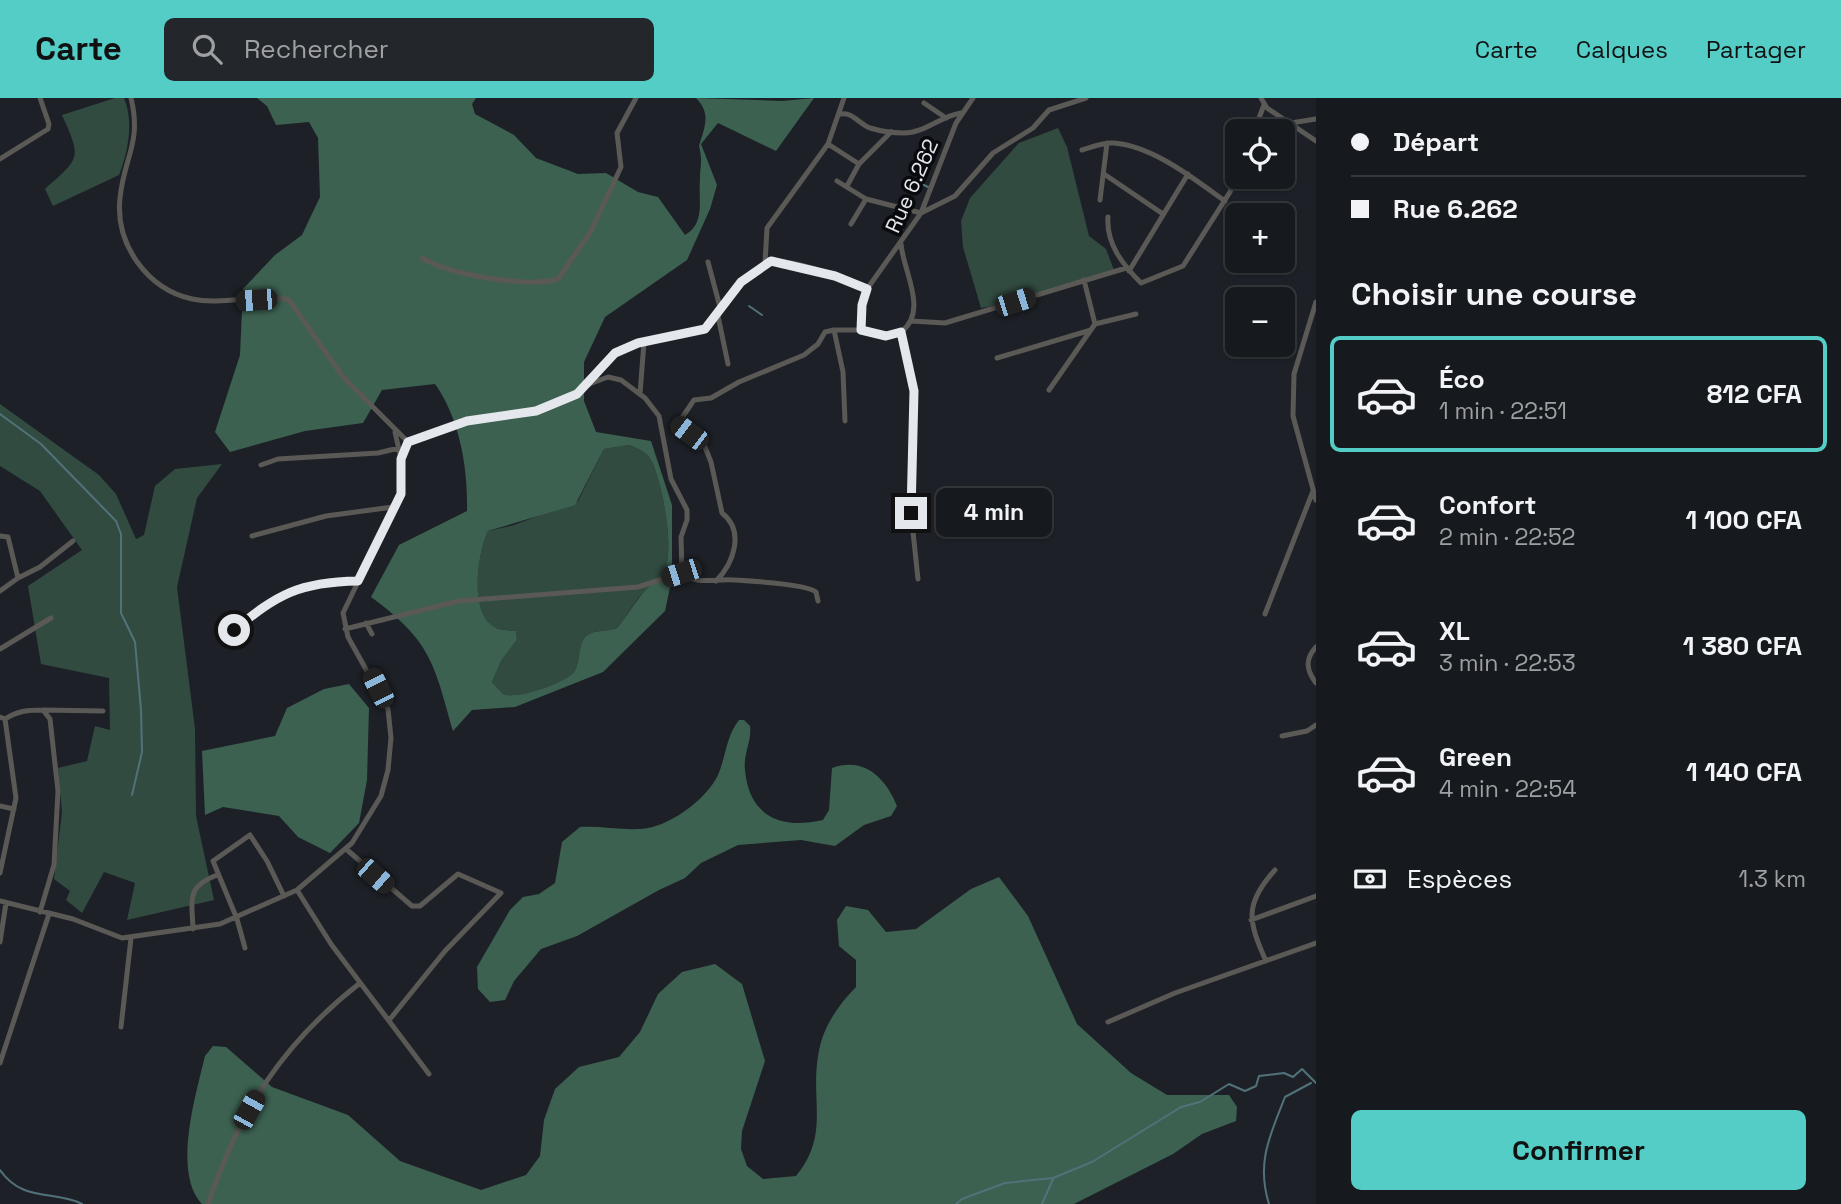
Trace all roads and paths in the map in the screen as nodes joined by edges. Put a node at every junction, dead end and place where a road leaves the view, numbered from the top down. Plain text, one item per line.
1 (40, 98) edge
2 (131, 98) edge
3 (636, 98) edge
4 (844, 98) edge
5 (963, 98) edge
6 (973, 98) edge
7 (1086, 98) edge
8 (1261, 98) edge
9 (924, 103) dead end
10 (1264, 105) junction
11 (962, 112) junction
12 (841, 114) junction
13 (946, 118) junction
14 (1259, 119) edge
15 (1284, 119) edge
16 (1316, 119) edge
17 (1295, 122) edge
18 (1295, 126) edge
19 (891, 132) junction
20 (1316, 141) edge
21 (1107, 143) junction
22 (828, 144) junction
23 (1082, 149) dead end
24 (0, 159) edge
25 (859, 164) junction
26 (1104, 174) junction
27 (1188, 174) junction
28 (837, 181) dead end
29 (848, 186) junction
30 (1230, 189) edge
31 (866, 199) junction
32 (1100, 200) dead end
33 (1224, 201) junction
34 (921, 213) junction
35 (1163, 214) junction
36 (1108, 217) dead end
37 (851, 225) dead end
38 (901, 244) junction
39 (422, 258) dead end
40 (708, 262) dead end
41 (765, 263) junction
42 (1128, 270) junction
43 (1084, 280) junction
44 (867, 289) junction
45 (1316, 302) edge
46 (720, 313) junction
47 (1136, 314) dead end
48 (911, 321) junction
49 (1093, 327) junction
50 (834, 330) junction
51 (861, 330) junction
52 (901, 332) junction
53 (644, 342) junction
54 (997, 358) dead end
55 (728, 364) dead end
56 (590, 384) junction
57 (1049, 390) dead end
58 (640, 394) junction
59 (845, 421) dead end
60 (395, 432) junction
61 (408, 442) junction
62 (398, 448) junction
63 (401, 459) junction
64 (261, 465) dead end
65 (1313, 491) junction
66 (1316, 500) edge
67 (393, 507) junction
68 (0, 536) edge
69 (251, 536) dead end
70 (73, 541) dead end
71 (681, 573) junction
72 (18, 578) junction
73 (918, 579) dead end
74 (358, 581) junction
75 (716, 581) junction
76 (0, 591) edge
77 (818, 601) dead end
78 (1265, 614) dead end
79 (51, 618) dead end
80 (366, 623) junction
81 (345, 629) junction
82 (234, 630) dead end
83 (372, 634) dead end
84 (1316, 647) edge
85 (0, 649) edge
86 (1316, 683) edge
87 (43, 710) junction
88 (103, 711) dead end
89 (2, 718) edge
90 (1316, 725) edge
91 (1282, 736) dead end
92 (0, 806) edge
93 (15, 809) junction
94 (346, 849) junction
95 (1275, 870) dead end
96 (0, 873) edge
97 (217, 875) junction
98 (297, 890) junction
99 (284, 896) junction
100 (1316, 896) edge
101 (3, 902) edge
102 (40, 912) junction
103 (49, 914) junction
104 (237, 919) junction
105 (1251, 920) junction
106 (193, 929) junction
107 (131, 938) junction
108 (0, 942) edge
109 (1316, 943) edge
110 (245, 948) dead end
111 (1266, 961) junction
112 (360, 983) junction
113 (390, 1019) junction
114 (1108, 1022) dead end
115 (121, 1027) dead end
116 (0, 1063) edge
117 (429, 1073) dead end
118 (208, 1204) edge

1 - 24 street
2 - 60 street
3 - 39 street
4 - 12 street
5 - 11 street
6 - 11 street, Rue 6.262
7 - 34 street
8 - 10 street
9 - 13 street
10 - 14 street
10 - 15 street
11 - 13 street
11 - 34 street, Rue 6.262
12 - 19 street
12 - 22 street
13 - 19 street
16 - 17 street
18 - 20 street
19 - 25 street
21 - 23 street
21 - 26 street
21 - 27 street
22 - 25 street
22 - 41 street
25 - 29 street
26 - 32 street
26 - 35 street
27 - 33 street
27 - 35 street
28 - 29 street
29 - 31 street
30 - 33 street
31 - 34 street
31 - 37 street
33 - 42 street
34 - 38 street, Rue 6.262
35 - 42 street
36 - 42 street
38 - 44 street
38 - 48 street, Rue 6.262
40 - 46 street
41 - 44 street
41 - 46 street
42 - 43 street
43 - 48 street
43 - 49 street
44 - 51 street
45 - 65 street
46 - 53 street
46 - 55 street
47 - 49 street
48 - 52 street
49 - 54 street
49 - 57 street
50 - 51 street
50 - 59 street
50 - 75 street
51 - 52 street
52 - 73 street
53 - 56 street
53 - 58 street
56 - 58 street
56 - 61 street
58 - 71 street
60 - 61 street
60 - 62 street
61 - 63 street
62 - 63 street
62 - 64 street
63 - 67 street
65 - 66 street
65 - 78 street
67 - 69 street
67 - 74 street
68 - 72 street
70 - 72 street
71 - 75 street
71 - 80 street
72 - 76 street
74 - 81 street
74 - 82 street
75 - 77 street
79 - 85 street
80 - 81 street
80 - 83 street
81 - 94 street
84 - 86 street
87 - 88 street
87 - 89 street
87 - 102 street
89 - 93 street
90 - 91 street
92 - 93 street
93 - 96 street
94 - 98 street
94 - 113 street
95 - 105 street
97 - 99 street
97 - 104 street
97 - 106 street
98 - 99 street
98 - 112 street
99 - 104 street
100 - 105 street
101 - 102 street
101 - 108 street
102 - 103 street
103 - 107 street
103 - 116 street
104 - 106 street
104 - 110 street
105 - 111 street
106 - 107 street
107 - 115 street
109 - 111 street
111 - 114 street
112 - 113 street
112 - 118 street
113 - 117 street

